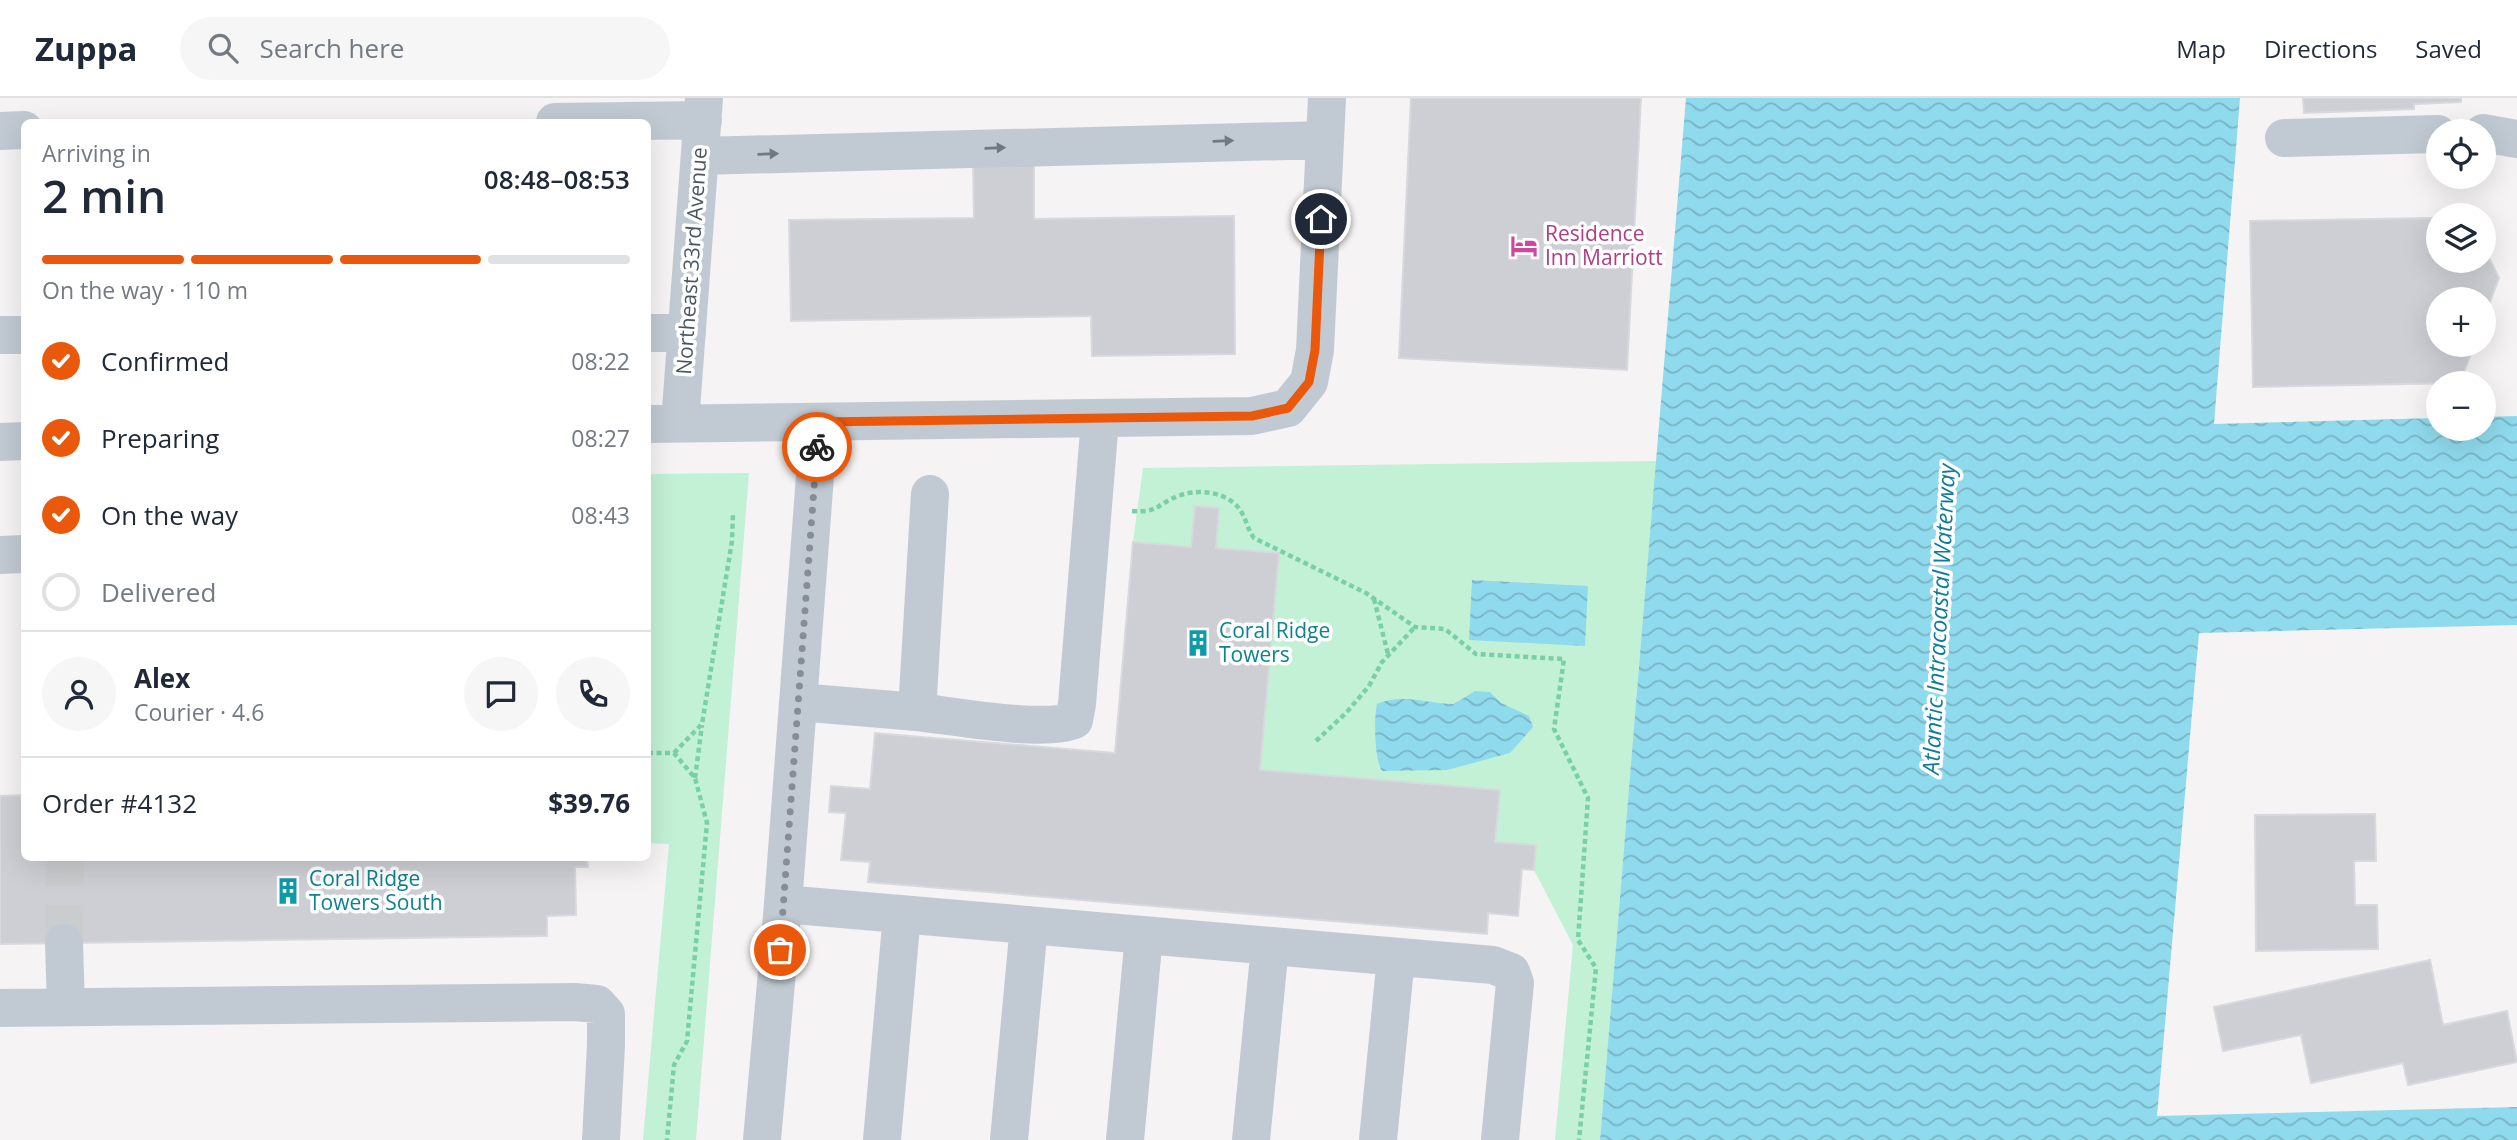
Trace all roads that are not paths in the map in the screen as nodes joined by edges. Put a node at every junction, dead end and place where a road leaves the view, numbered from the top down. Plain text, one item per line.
1 (1327, 98) edge
2 (651, 124) edge
3 (702, 125) edge
4 (21, 130) edge
5 (0, 131) edge
6 (2426, 134) edge
7 (2496, 135) edge
8 (2284, 138) dead end
9 (2517, 139) edge
10 (1325, 140) junction
11 (651, 333) edge
12 (687, 333) junction
13 (0, 335) edge
14 (21, 335) edge
15 (1100, 419) junction
16 (819, 422) junction
17 (664, 424) edge
18 (21, 441) edge
19 (0, 442) edge
20 (930, 495) dead end
21 (21, 554) edge
22 (0, 555) edge
23 (798, 702) junction
24 (917, 712) junction
25 (783, 904) junction
26 (902, 914) junction
27 (1029, 925) junction
28 (1144, 935) junction
29 (64, 943) tunnel mouth
30 (1270, 946) junction
31 (1396, 957) junction
32 (66, 1007) junction
33 (0, 1008) edge
34 (601, 1140) edge
35 (762, 1140) edge
36 (882, 1140) edge
37 (1009, 1140) edge
38 (1125, 1140) edge
39 (1251, 1140) edge
40 (1378, 1140) edge
41 (1500, 1140) edge

1 - 10 street
2 - 3 street
3 -> 10 street
3 - 12 street, Northeast 33rd Avenue
4 - 5 street
6 - 8 street
7 - 9 street
10 - 15 street
11 - 12 street
12 - 17 street, Northeast 33rd Avenue
13 - 14 street
15 - 16 street
15 - 24 street
16 - 17 street
16 - 23 street
18 - 19 street
20 - 24 street
21 - 22 street
23 - 24 street
23 - 25 street
25 - 26 street
25 - 35 street
26 - 27 street
26 - 36 street
27 - 28 street
27 - 37 street
28 - 30 street
28 - 38 street
29 - 32 street
30 - 31 street
30 - 39 street
31 - 40 street
31 - 41 street
32 - 33 street
32 - 34 street

